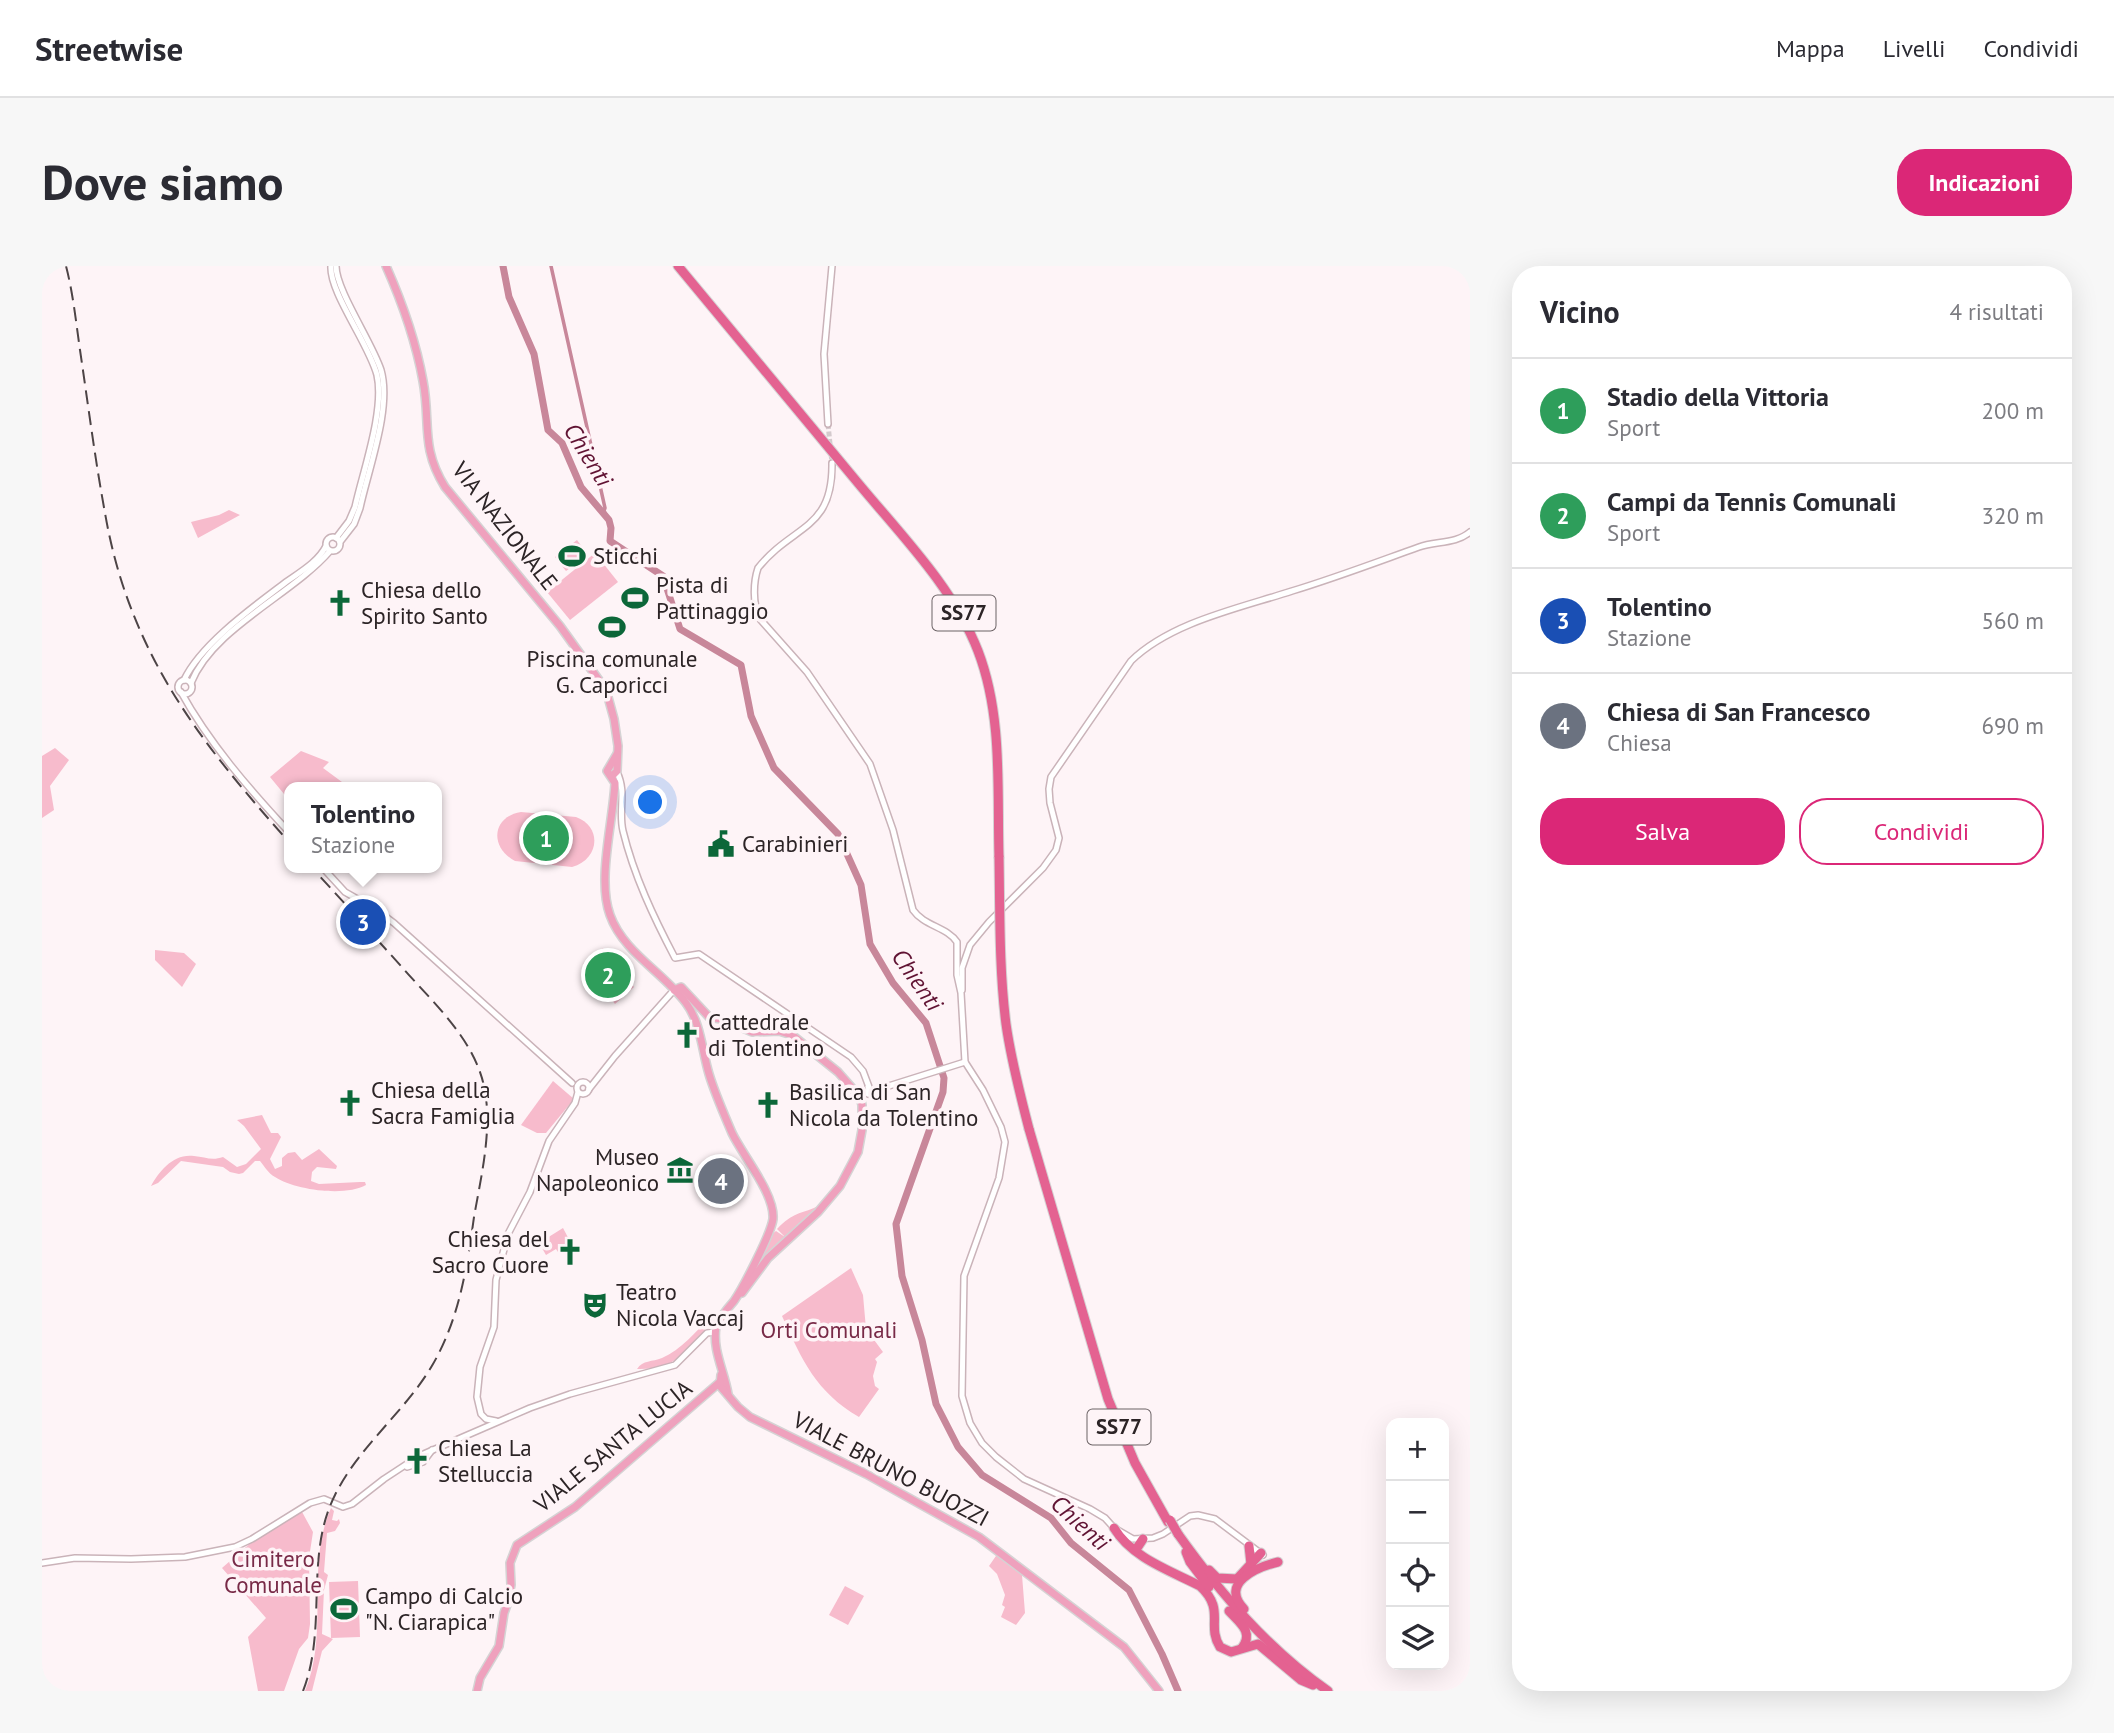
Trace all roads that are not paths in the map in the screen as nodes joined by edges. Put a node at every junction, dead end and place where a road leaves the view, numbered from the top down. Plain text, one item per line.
1 (331, 266) edge
2 (337, 266) edge
3 (386, 266) edge
4 (678, 266) edge
5 (683, 266) edge
6 (832, 266) edge
7 (343, 296) junction
8 (779, 384) junction
9 (828, 424) tunnel mouth
10 (832, 463) tunnel mouth
11 (1470, 533) edge
12 (338, 540) junction
13 (328, 549) junction
14 (184, 680) junction
15 (191, 683) junction
16 (181, 692) junction
17 (189, 693) junction
18 (186, 702) junction
19 (614, 772) junction
20 (284, 826) edge
21 (328, 873) edge
22 (674, 990) junction
23 (961, 993) junction
24 (965, 1062) junction
25 (586, 1082) junction
26 (593, 1082) junction
27 (576, 1087) junction
28 (589, 1089) junction
29 (864, 1093) junction
30 (735, 1299) junction
31 (715, 1336) junction
32 (722, 1382) junction
33 (486, 1419) junction
34 (499, 1422) junction
35 (483, 1428) junction
36 (1114, 1528) joint
37 (1177, 1535) junction
38 (1137, 1546) junction
39 (1249, 1546) junction
40 (1185, 1550) junction
41 (1262, 1554) joint
42 (1278, 1562) dead end
43 (42, 1563) edge
44 (1255, 1565) junction
45 (1241, 1650) junction
46 (1299, 1670) junction
47 (1320, 1688) edge
48 (477, 1691) edge
49 (1159, 1691) edge

1 - 7 street
2 - 7 street
3 - 19 main road, VIA NAZIONALE
4 - 8 highway, SS77
5 - 8 highway, SS77
6 - 9 street
7 - 12 street
8 - 37 highway, SS77, bridge
10 - 23 street
11 - 23 street
12 - 13 street
12 - 13 street
13 - 14 street
13 - 15 street
14 - 15 street
14 - 16 street
15 - 17 street
16 - 17 street
16 - 18 street
17 - 18 street
18 - 20 street
19 - 22 main road, VIA NAZIONALE
19 - 29 street
21 - 27 street
22 - 26 street
22 - 29 main road
22 - 30 main road
23 - 24 street
24 - 29 street
24 - 36 street
25 - 26 street
25 - 27 street
25 - 28 street
26 - 28 street
27 - 28 street
27 - 33 street
29 - 30 main road
30 - 31 main road
31 - 32 main road
31 - 34 street
32 - 48 main road, VIALE SANTA LUCIA
32 - 49 main road, VIALE BRUNO BUOZZI
33 - 34 street
33 - 35 street
34 - 35 street
35 - 43 street
36 - 38 highway
37 - 40 highway, SS77
37 - 44 highway
37 - 46 highway, SS77
38 - 39 street
38 - 45 highway
39 - 41 street
39 - 44 highway
40 - 45 highway
40 - 47 highway, SS77
41 - 44 highway
42 - 44 highway
44 - 46 highway
45 - 47 highway
46 - 47 highway, SS77

